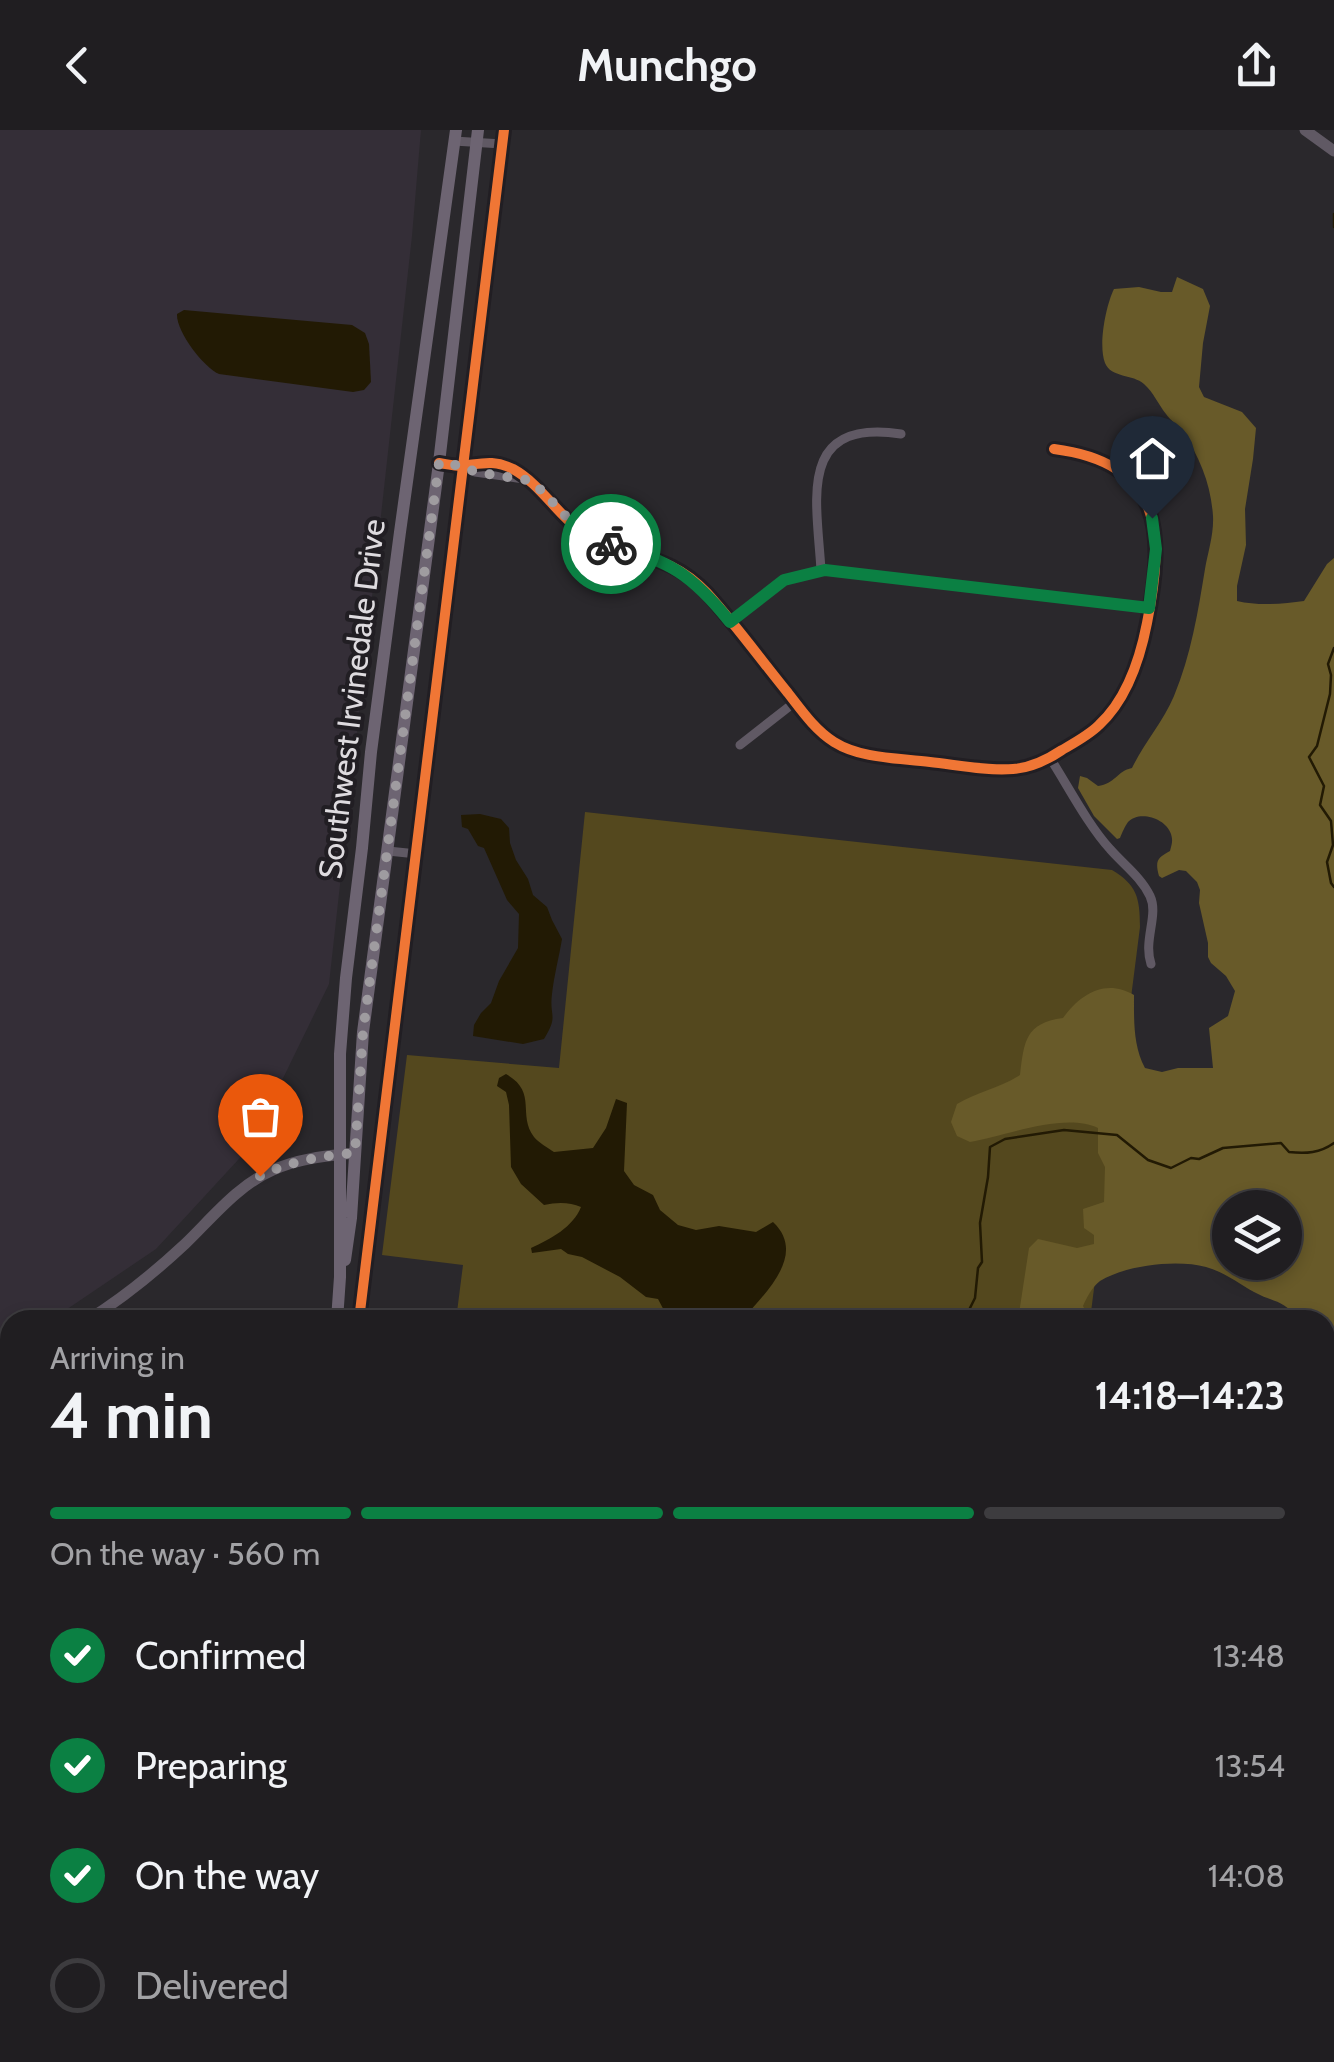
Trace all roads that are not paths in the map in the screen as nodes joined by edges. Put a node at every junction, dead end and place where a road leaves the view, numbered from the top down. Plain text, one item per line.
1 (504, 130) edge
2 (1305, 130) edge
3 (455, 136) edge
4 (477, 136) edge
5 (502, 144) junction
6 (1334, 151) edge
7 (901, 434) dead end
8 (1054, 449) dead end
9 (439, 463) junction
10 (463, 466) junction
11 (821, 570) junction
12 (1149, 608) junction
13 (730, 622) junction
14 (795, 702) junction
15 (740, 745) dead end
16 (1050, 758) junction
17 (388, 851) junction
18 (417, 854) junction
19 (1151, 964) dead end
20 (348, 1154) junction
21 (102, 1310) edge
22 (338, 1310) edge
23 (360, 1310) edge

1 - 5 street
2 - 6 street
3 - 4 street
3 - 20 main road, Southwest Irvinedale Drive
4 - 5 street
4 - 9 main road, Southwest Irvinedale Drive
5 - 10 street
7 - 11 street
8 - 12 street
9 - 10 street
9 - 17 main road, Southwest Irvinedale Drive
10 - 13 street
10 - 18 street
11 - 12 street
11 - 13 street
12 - 16 street
13 - 14 street
14 - 15 street
14 - 16 street
16 - 19 street
17 - 18 street
17 - 20 main road, Southwest Irvinedale Drive
18 - 23 street
20 - 21 street
20 - 22 main road, Southwest Irvinedale Drive

